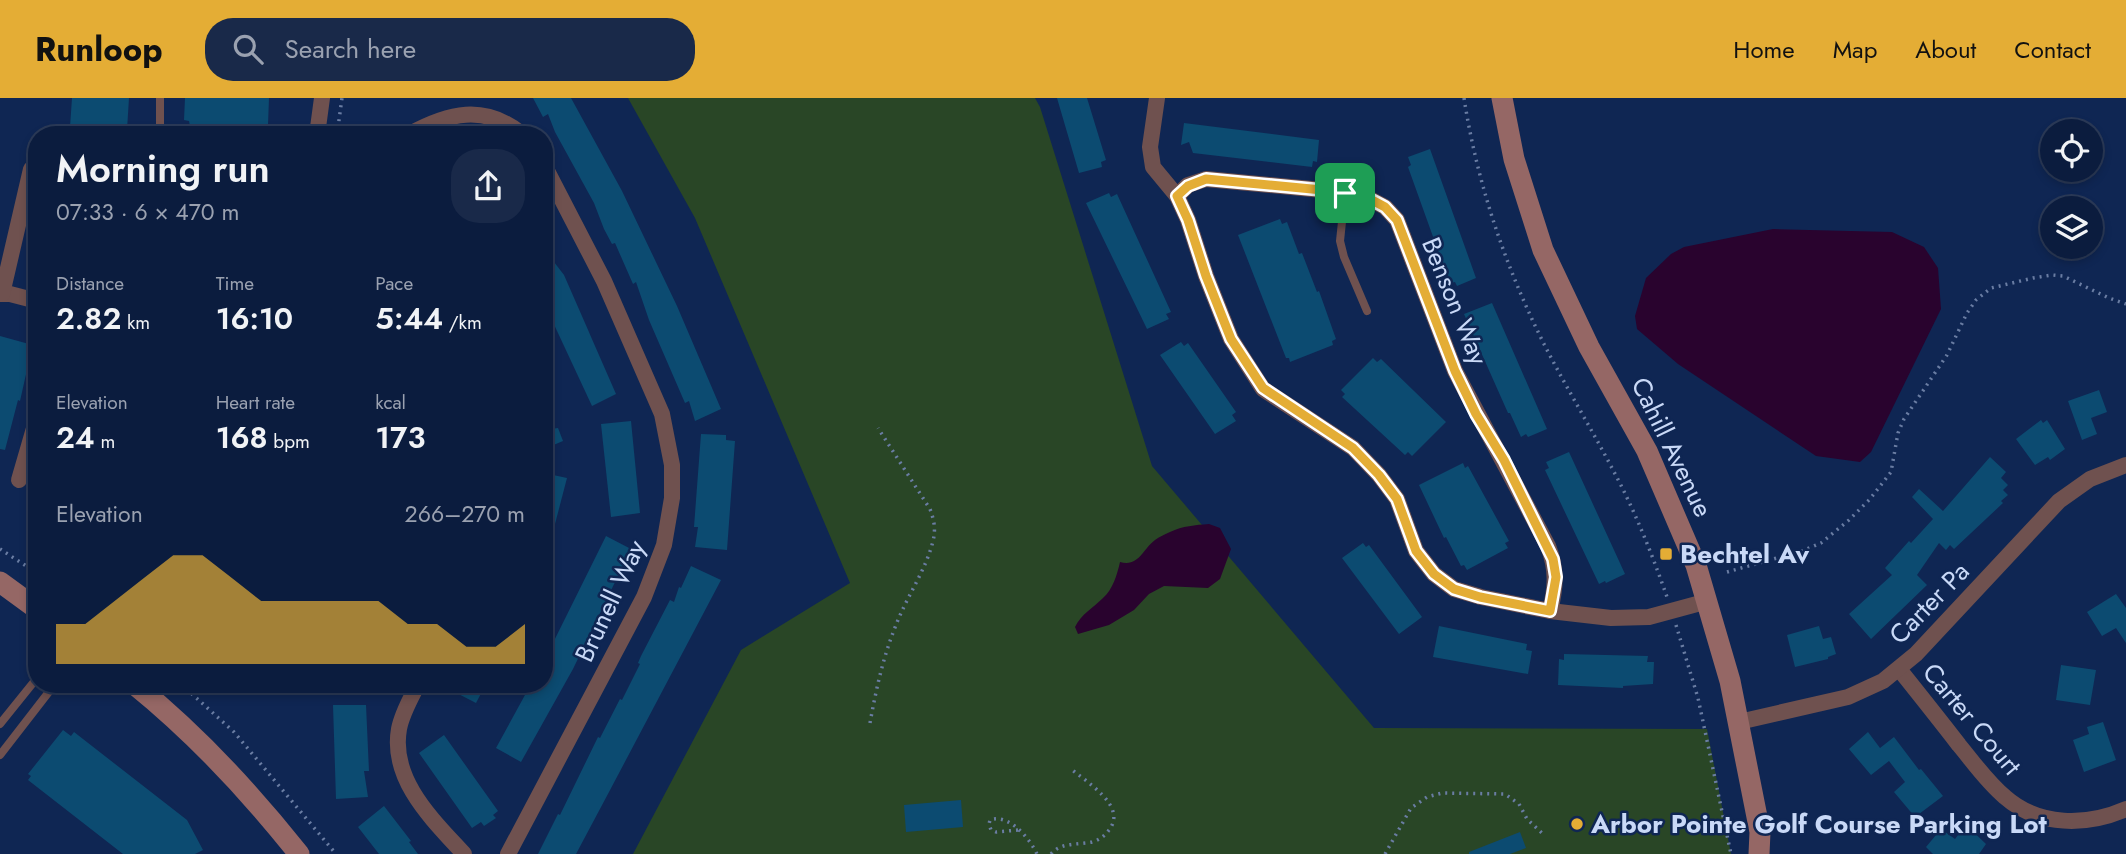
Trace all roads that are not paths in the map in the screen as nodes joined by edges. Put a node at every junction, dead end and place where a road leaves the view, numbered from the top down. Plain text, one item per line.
1 (160, 98) edge
2 (322, 98) edge
3 (1157, 98) edge
4 (1502, 98) edge
5 (160, 126) edge
6 (318, 126) edge
7 (426, 126) edge
8 (509, 126) edge
9 (28, 182) edge
10 (553, 182) edge
11 (1345, 193) junction
12 (1177, 196) junction
13 (1, 294) edge
14 (28, 299) edge
15 (1367, 312) dead end
16 (28, 449) edge
17 (2126, 465) edge
18 (19, 480) dead end
19 (0, 582) edge
20 (1708, 601) junction
21 (28, 602) edge
22 (1550, 611) junction
23 (1899, 669) junction
24 (28, 689) edge
25 (48, 693) edge
26 (145, 693) edge
27 (414, 693) edge
28 (1739, 722) junction
29 (0, 724) edge
30 (0, 755) edge
31 (2126, 809) edge
32 (1760, 832) junction
33 (299, 854) edge
34 (464, 854) edge
35 (508, 854) edge
36 (1759, 854) edge
37 (1777, 854) edge

1 - 5 lane
2 - 6 street
3 - 12 street
4 - 20 street, Cahill Avenue
7 - 8 street
9 - 13 street
10 - 35 street, Brunell Way
11 - 12 street, Benson Way
11 - 15 lane
11 - 22 street, Benson Way
12 - 22 street
13 - 14 street
16 - 18 street
17 - 23 street, Carter Pa
19 - 21 street
20 - 22 street
20 - 28 street, Cahill Avenue
23 - 28 street, Carter Pa
23 - 31 street, Carter Court
24 - 29 lane
25 - 30 lane
26 - 33 street
27 - 34 street
28 - 32 street, Cahill Avenue
32 - 36 street, Cahill Avenue
32 - 37 street, Cahill Avenue

